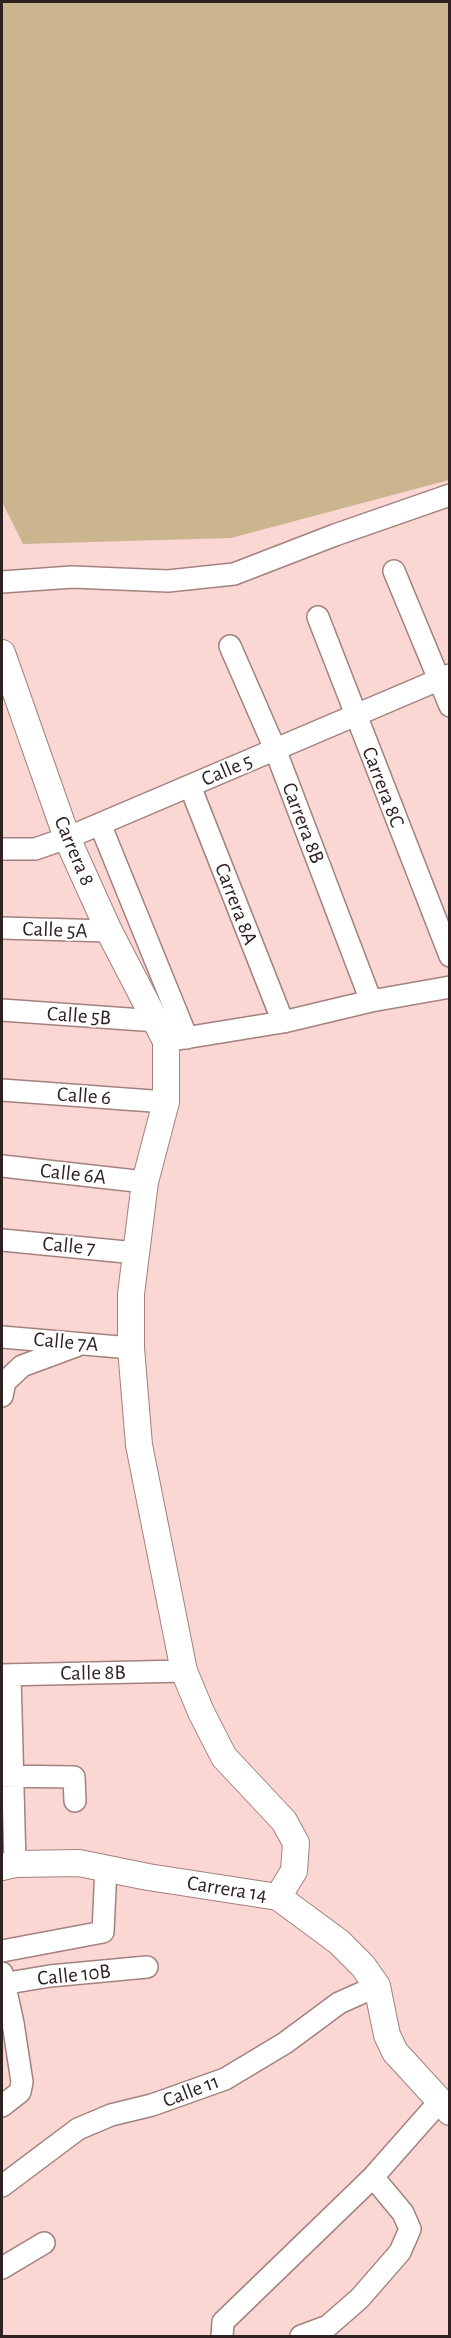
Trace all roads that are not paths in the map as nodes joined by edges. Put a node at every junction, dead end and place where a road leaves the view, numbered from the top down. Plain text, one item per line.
1 (450, 495) edge
2 (394, 571) dead end
3 (2, 582) edge
4 (318, 617) dead end
5 (230, 646) dead end
6 (2, 653) edge
7 (444, 677) edge
8 (450, 706) edge
9 (355, 715) junction
10 (275, 749) junction
11 (190, 786) junction
12 (100, 824) junction
13 (67, 838) junction
14 (2, 849) edge
15 (2, 928) edge
16 (109, 931) junction
17 (450, 956) edge
18 (450, 987) edge
19 (370, 1001) junction
20 (2, 1010) edge
21 (283, 1022) junction
22 (170, 1033) junction
23 (2, 1090) edge
24 (166, 1102) junction
25 (2, 1166) edge
26 (145, 1182) junction
27 (2, 1240) edge
28 (136, 1253) junction
29 (2, 1337) edge
30 (82, 1343) junction
31 (131, 1348) junction
32 (2, 1396) edge
33 (184, 1671) junction
34 (6, 1675) edge
35 (7, 1776) edge
36 (75, 1802) dead end
37 (8, 1865) edge
38 (106, 1867) junction
39 (278, 1897) junction
40 (2, 1951) edge
41 (147, 1967) dead end
42 (2, 1980) edge
43 (377, 1986) junction
44 (2, 2106) edge
45 (445, 2107) edge
46 (373, 2177) junction
47 (2, 2186) edge
48 (44, 2243) dead end
49 (2, 2268) edge
50 (222, 2337) edge
51 (301, 2337) edge

1 - 3 street
2 - 7 street
4 - 9 street, Carrera 8C
5 - 10 street, Carrera 8B
6 - 13 street, Carrera 8
7 - 8 street
7 - 9 street, Calle 5
9 - 10 street, Calle 5
9 - 17 street, Carrera 8C
10 - 11 street, Calle 5
10 - 19 street, Carrera 8B
11 - 12 street, Calle 5
11 - 21 street, Carrera 8A
12 - 13 street, Calle 5
12 - 22 street
13 - 14 street, Calle 5
13 - 16 street, Carrera 8
15 - 16 street, Calle 5A
16 - 22 street, Carrera 8
18 - 19 street, Calle 5B
19 - 21 street, Calle 5B
20 - 22 street, Calle 5B
21 - 22 street, Calle 5B
22 - 24 street
23 - 24 street, Calle 6
24 - 26 street
25 - 26 street, Calle 6A
26 - 28 street
27 - 28 street, Calle 7
28 - 31 street
29 - 30 street, Calle 7A
30 - 31 street, Calle 7A
30 - 32 street
31 - 33 street
33 - 34 street, Calle 8B
33 - 39 street
34 - 35 street
35 - 36 street
35 - 37 street
37 - 38 street, Carrera 14
38 - 39 street, Carrera 14
38 - 40 street
39 - 43 street, Carrera 14
41 - 42 street, Calle 10B
42 - 44 street
43 - 45 street, Carrera 14
43 - 47 street, Calle 11
45 - 46 street
46 - 50 street
46 - 51 street
48 - 49 street

